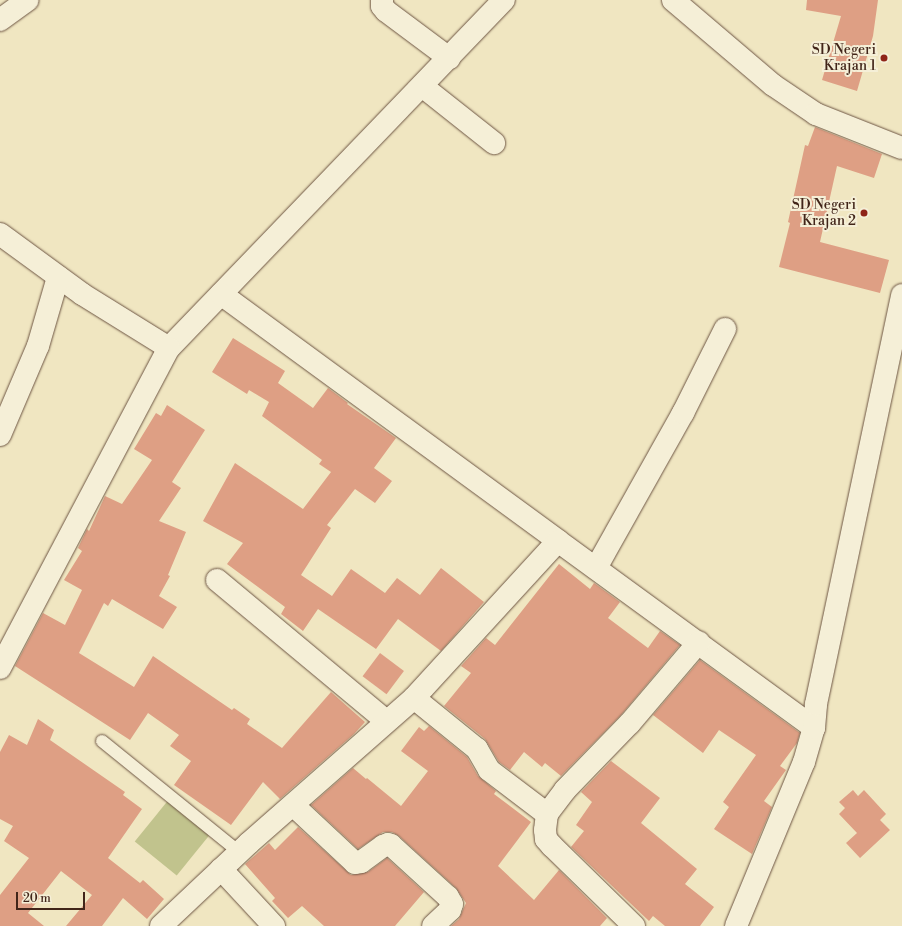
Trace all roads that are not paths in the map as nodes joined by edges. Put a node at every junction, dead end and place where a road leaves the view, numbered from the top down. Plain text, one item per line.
1 (28, 0) edge
2 (382, 0) edge
3 (504, 0) edge
4 (673, 0) edge
5 (0, 20) edge
6 (449, 58) junction
7 (422, 86) junction
8 (494, 143) dead end
9 (902, 148) edge
10 (0, 234) edge
11 (58, 277) junction
12 (221, 294) junction
13 (902, 295) edge
14 (725, 329) dead end
15 (169, 348) junction
16 (0, 435) edge
17 (558, 541) junction
18 (596, 568) junction
19 (217, 580) dead end
20 (699, 642) junction
21 (0, 668) edge
22 (414, 698) junction
23 (386, 721) junction
24 (814, 728) junction
25 (102, 741) dead end
26 (293, 805) junction
27 (547, 814) junction
28 (239, 852) junction
29 (221, 869) junction
30 (161, 926) edge
31 (274, 926) edge
32 (433, 926) edge
33 (634, 926) edge
34 (736, 926) edge

1 - 5 street
2 - 6 street
3 - 6 street
4 - 9 street
6 - 7 street
7 - 8 street
7 - 12 street
10 - 11 street
11 - 15 street
11 - 16 street
12 - 15 street
12 - 17 street
13 - 24 street
14 - 18 street
15 - 21 street
17 - 18 street
17 - 22 street
18 - 20 street
19 - 23 street
20 - 24 street
20 - 27 street
22 - 23 street
22 - 27 street
23 - 26 street
24 - 34 street
25 - 28 lane
26 - 28 street
26 - 32 street
27 - 33 street
28 - 29 street
29 - 30 street
29 - 31 street

